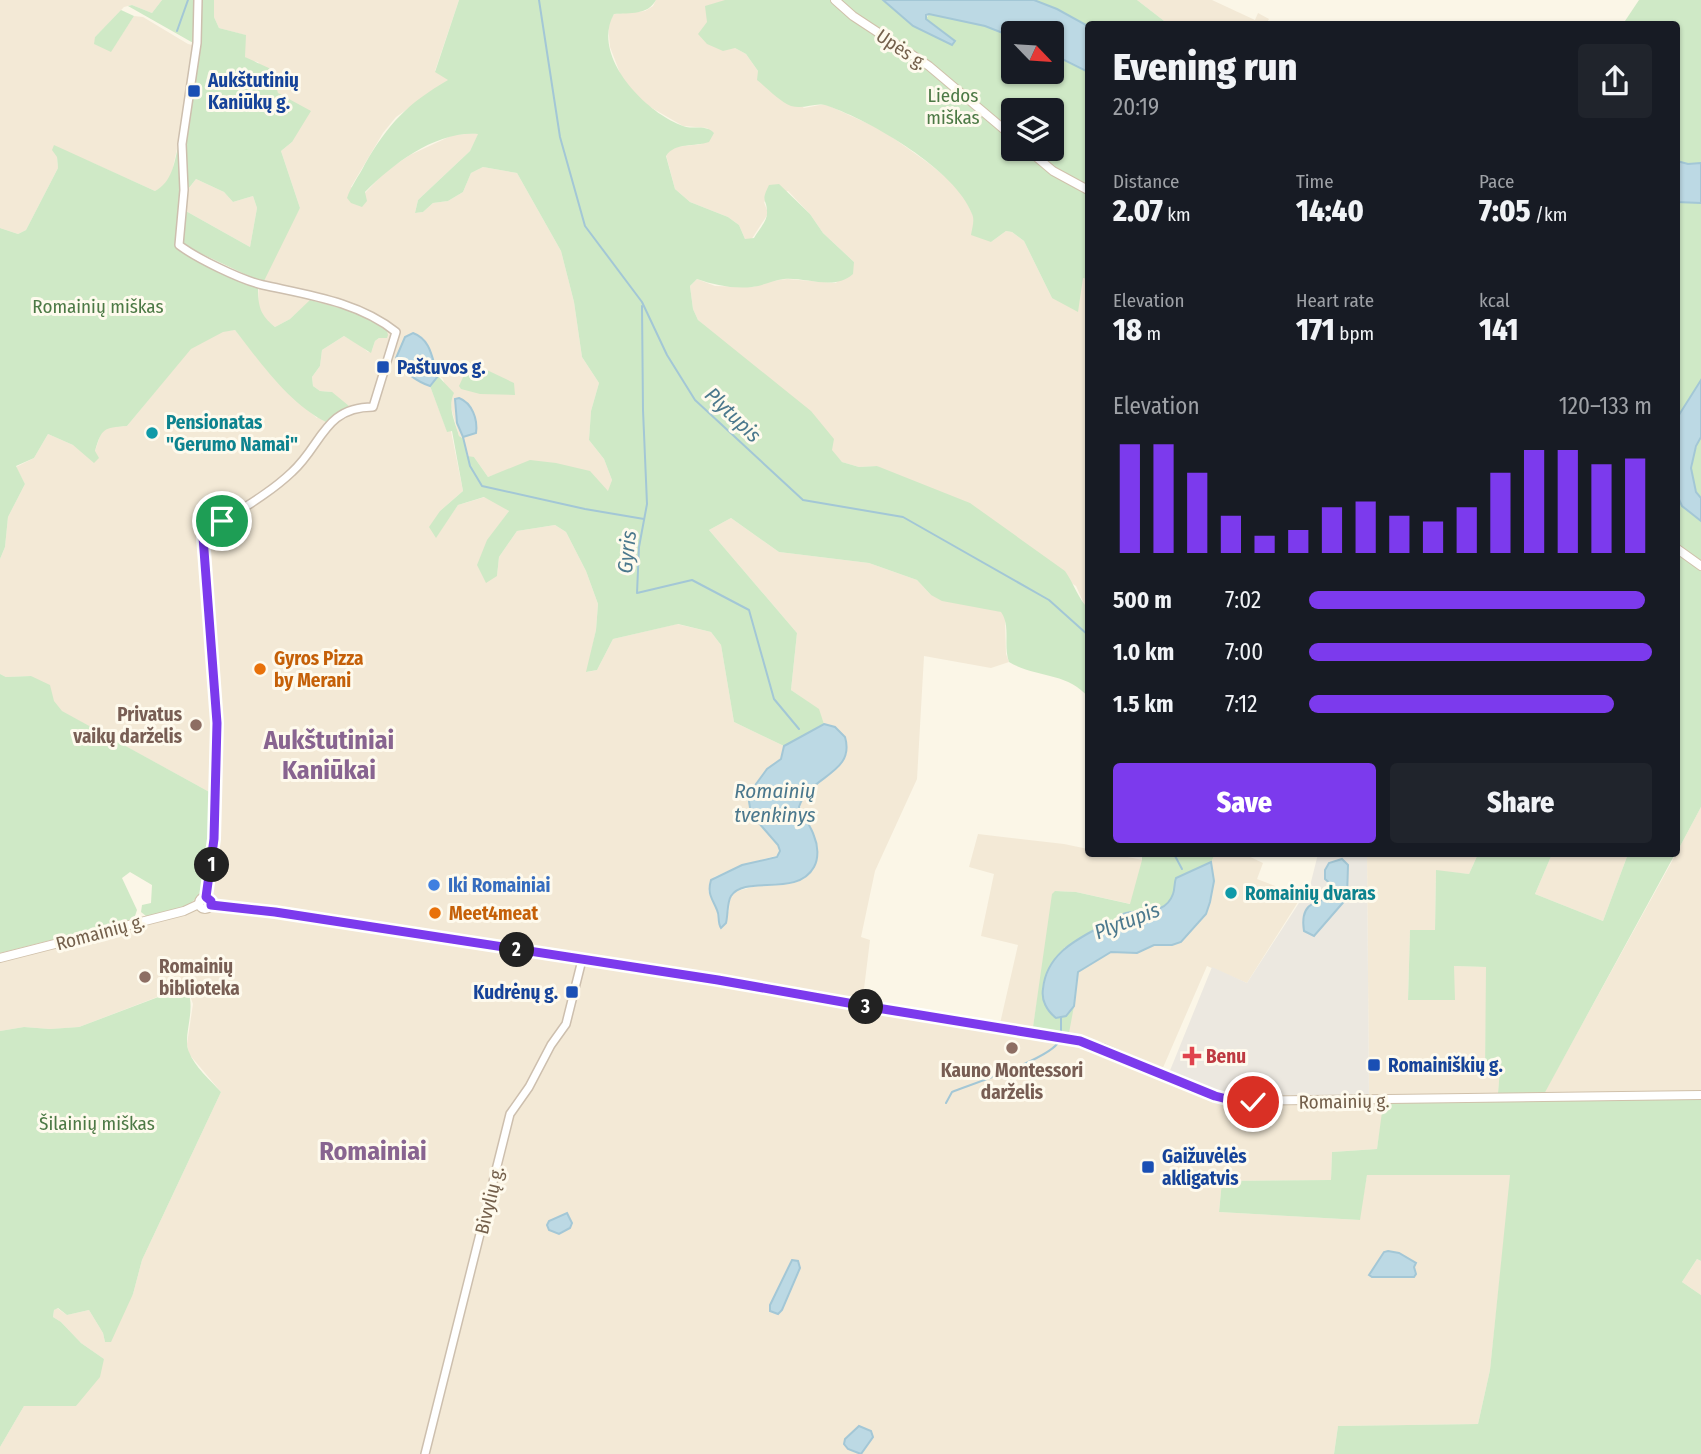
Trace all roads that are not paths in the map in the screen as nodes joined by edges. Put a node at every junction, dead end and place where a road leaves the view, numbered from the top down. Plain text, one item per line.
1 (198, 0) edge
2 (835, 0) edge
3 (1001, 127) edge
4 (1041, 161) edge
5 (1085, 188) edge
6 (1680, 551) edge
7 (1701, 566) edge
8 (209, 901) junction
9 (0, 958) edge
10 (582, 960) junction
11 (1701, 1096) edge
12 (425, 1454) edge

1 - 8 street
2 - 3 main road, Upės g.
4 - 5 main road
6 - 7 main road
8 - 9 main road, Romainių g.
8 - 10 main road, Romainių g.
10 - 11 main road, Romainių g.
10 - 12 street, Bivylių g.

